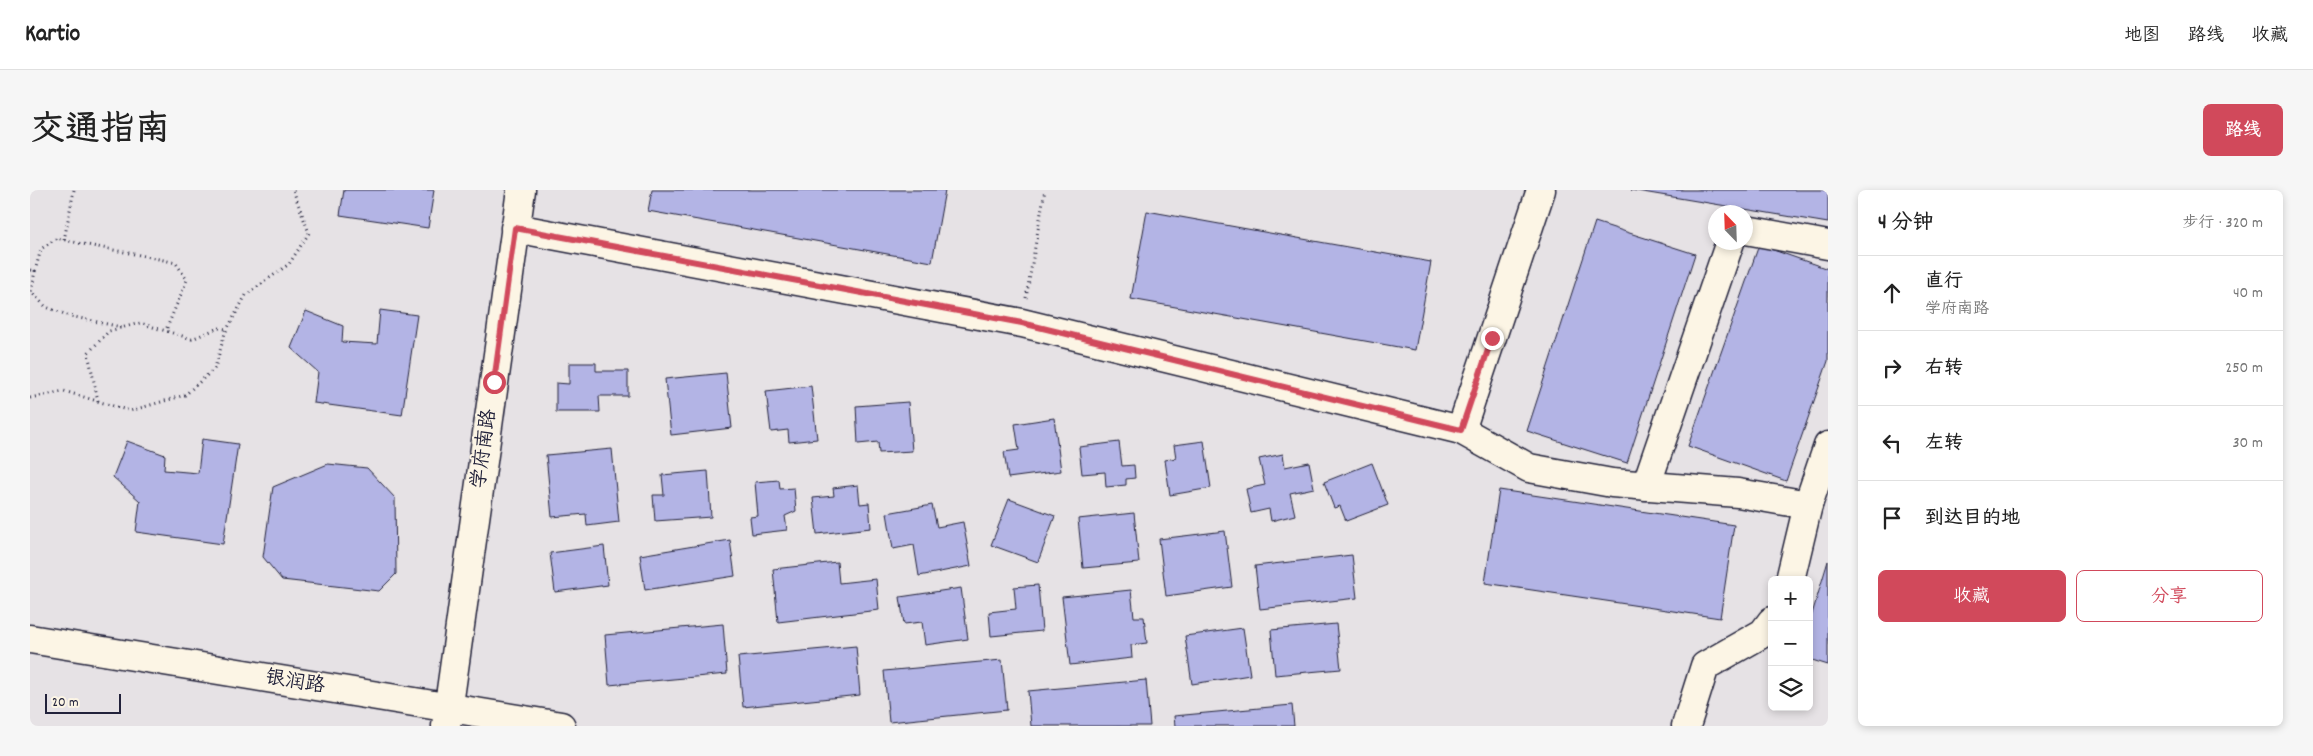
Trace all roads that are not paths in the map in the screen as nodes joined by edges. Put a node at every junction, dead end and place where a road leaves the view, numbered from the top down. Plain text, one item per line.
1 (521, 190) edge
2 (1541, 190) edge
3 (515, 228) junction
4 (1753, 231) edge
5 (1828, 245) edge
6 (1727, 250) edge
7 (1461, 430) junction
8 (1828, 446) edge
9 (1646, 486) junction
10 (1808, 505) junction
11 (1791, 576) edge
12 (1768, 626) edge
13 (30, 639) edge
14 (447, 717) edge
15 (561, 726) edge
16 (1686, 726) edge

1 - 3 street, 学府南路
2 - 7 street
3 - 7 street
3 - 14 street, 学府南路
4 - 5 street
6 - 9 street
7 - 9 street
8 - 10 street
9 - 10 street
10 - 11 street
12 - 16 street
13 - 14 street, 银润路
14 - 15 street, 银润路

